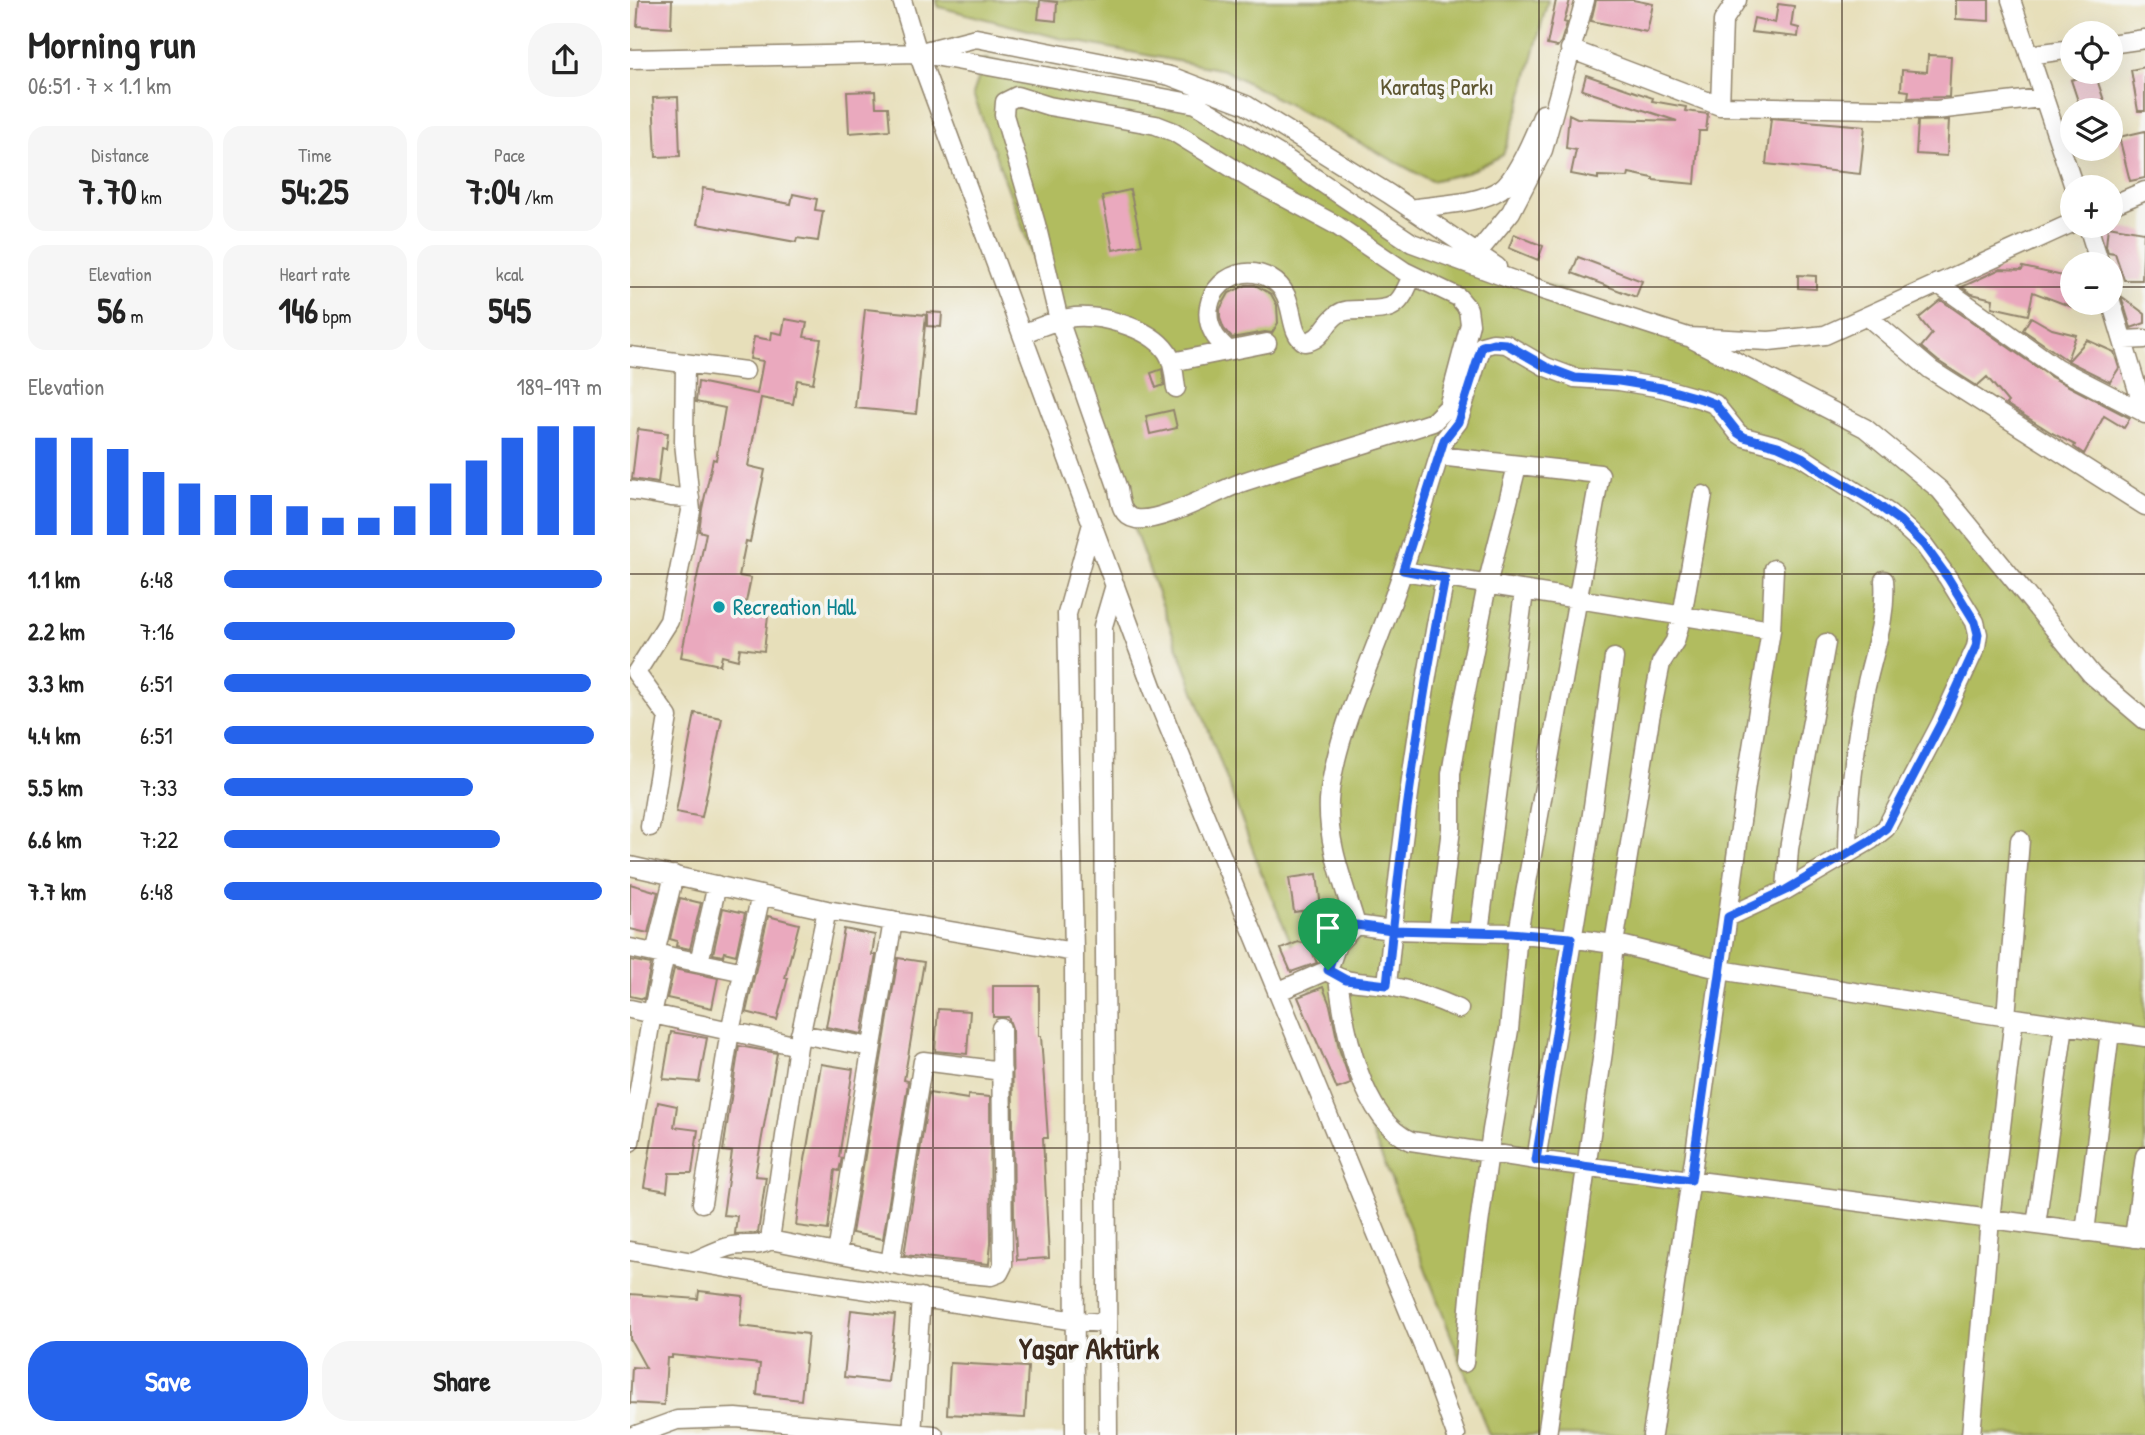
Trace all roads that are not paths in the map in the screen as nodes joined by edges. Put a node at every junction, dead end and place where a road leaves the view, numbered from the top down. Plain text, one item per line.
1 (902, 0) edge
2 (1584, 0) edge
3 (1737, 0) edge
4 (2011, 0) edge
5 (2145, 39) edge
6 (2123, 42) edge
7 (1570, 49) junction
8 (2060, 51) edge
9 (918, 53) junction
10 (2029, 55) junction
11 (630, 59) edge
12 (2042, 98) junction
13 (1720, 106) junction
14 (2070, 175) edge
15 (2145, 191) edge
16 (2123, 200) edge
17 (1411, 209) junction
18 (2060, 228) edge
19 (1412, 243) junction
20 (1472, 258) junction
21 (1408, 273) junction
22 (1937, 283) junction
23 (2116, 315) edge
24 (1867, 316) junction
25 (1059, 320) junction
26 (1022, 334) junction
27 (1688, 337) junction
28 (2145, 339) edge
29 (2124, 340) junction
30 (1266, 343) dead end
31 (1228, 350) junction
32 (630, 356) edge
33 (1172, 362) junction
34 (685, 363) junction
35 (745, 371) dead end
36 (1176, 388) dead end
37 (2145, 414) edge
38 (1439, 456) junction
39 (1517, 466) junction
40 (630, 490) edge
41 (1703, 495) dead end
42 (690, 498) junction
43 (2145, 506) edge
44 (1092, 524) junction
45 (1774, 569) dead end
46 (1403, 570) junction
47 (1445, 578) junction
48 (1884, 580) dead end
49 (1115, 585) junction
50 (1487, 585) junction
51 (1524, 592) junction
52 (1578, 600) junction
53 (1682, 616) junction
54 (1772, 630) junction
55 (1826, 643) dead end
56 (1614, 658) dead end
57 (2145, 720) edge
58 (650, 827) dead end
59 (2020, 840) dead end
60 (1848, 853) junction
61 (630, 866) edge
62 (674, 876) junction
63 (717, 885) junction
64 (1786, 890) junction
65 (761, 895) junction
66 (827, 910) junction
67 (1728, 917) junction
68 (893, 921) junction
69 (1356, 925) junction
70 (1392, 930) junction
71 (1437, 932) junction
72 (1479, 932) junction
73 (1518, 933) junction
74 (1571, 938) junction
75 (1614, 944) junction
76 (630, 948) edge
77 (1074, 952) junction
78 (660, 954) junction
79 (699, 962) junction
80 (1721, 970) junction
81 (744, 971) junction
82 (1333, 974) junction
83 (1387, 985) junction
84 (1278, 992) junction
85 (630, 1009) edge
86 (1459, 1009) dead end
87 (652, 1014) junction
88 (2010, 1017) junction
89 (2064, 1025) junction
90 (1001, 1028) dead end
91 (730, 1031) junction
92 (2110, 1032) junction
93 (2145, 1037) edge
94 (799, 1040) junction
95 (871, 1047) junction
96 (1002, 1071) junction
97 (631, 1134) edge
98 (1489, 1154) junction
99 (2145, 1156) edge
100 (1536, 1160) junction
101 (1586, 1167) junction
102 (1691, 1180) junction
103 (702, 1203) dead end
104 (1990, 1219) junction
105 (2036, 1225) junction
106 (2085, 1232) junction
107 (2140, 1239) edge
108 (770, 1240) junction
109 (630, 1251) edge
110 (836, 1253) junction
111 (694, 1261) junction
112 (890, 1264) junction
113 (921, 1297) junction
114 (1076, 1321) junction
115 (1107, 1323) junction
116 (1464, 1363) dead end
117 (680, 1427) edge
118 (912, 1434) edge
119 (636, 1435) edge
120 (934, 1435) edge
121 (1075, 1435) edge
122 (1108, 1435) edge
123 (1456, 1435) edge
124 (1547, 1435) edge
125 (1652, 1435) edge
126 (1971, 1435) edge

1 - 9 street
2 - 7 street
3 - 13 street
4 - 10 street
5 - 6 street
7 - 13 street
7 - 17 street
7 - 20 street
8 - 10 street
9 - 11 street
9 - 17 street
9 - 19 street
9 - 26 street
10 - 12 street
12 - 13 street
12 - 14 street
15 - 16 street
17 - 20 street
18 - 22 street
19 - 20 street
19 - 21 street
20 - 27 street
21 - 25 street
21 - 25 street
21 - 31 street
22 - 24 street
22 - 37 street
23 - 29 street
24 - 27 street
24 - 43 street
25 - 26 street
25 - 33 street
26 - 44 street
27 - 57 street
28 - 29 street
29 - 37 street
30 - 31 street
31 - 33 street
32 - 34 street
33 - 36 street
34 - 35 street
34 - 42 street
38 - 39 street
38 - 46 street
38 - 60 street
39 - 50 street
39 - 52 street
40 - 42 street
41 - 53 street
42 - 58 street
44 - 49 street
44 - 77 street
45 - 54 street
46 - 47 street
46 - 69 street
47 - 50 street
47 - 70 street
48 - 60 street
49 - 84 street
49 - 115 street
50 - 51 street
50 - 71 street
51 - 52 street
51 - 72 street
52 - 53 street
52 - 73 street
53 - 54 street
53 - 75 street
54 - 67 street
55 - 64 street
56 - 74 street
59 - 88 street
60 - 64 street
61 - 62 street
62 - 63 street
62 - 78 street
63 - 65 street
63 - 79 street
64 - 67 street
65 - 66 street
65 - 81 street
66 - 68 street
66 - 94 street
67 - 80 street
68 - 77 street
68 - 95 street
69 - 70 street
69 - 82 street
70 - 71 street
70 - 83 street
71 - 72 street
72 - 73 street
73 - 74 street
73 - 98 street
74 - 75 street
74 - 100 street
75 - 80 street
75 - 101 street
76 - 78 street
77 - 114 street
78 - 79 street
78 - 87 street
79 - 81 street
80 - 88 street
80 - 102 street
81 - 91 street
82 - 83 street
82 - 84 street
82 - 98 street
83 - 86 street
84 - 123 street
85 - 87 street
87 - 91 street
87 - 97 street
88 - 89 street
88 - 104 street
89 - 92 street
89 - 105 street
90 - 96 street
91 - 94 street
91 - 103 street
92 - 93 street
92 - 106 street
94 - 95 street
94 - 108 street
95 - 110 street
96 - 112 street
96 - 112 street
98 - 100 street
98 - 116 street
99 - 107 street
100 - 101 street
101 - 102 street
101 - 124 street
102 - 104 street
102 - 125 street
104 - 105 street
104 - 126 street
105 - 106 street
106 - 107 street
108 - 110 street
108 - 111 street
109 - 111 street
110 - 112 street
111 - 113 street
113 - 114 street
113 - 118 street
114 - 115 street
114 - 121 street
115 - 122 street
117 - 118 street
117 - 119 street
118 - 120 street

